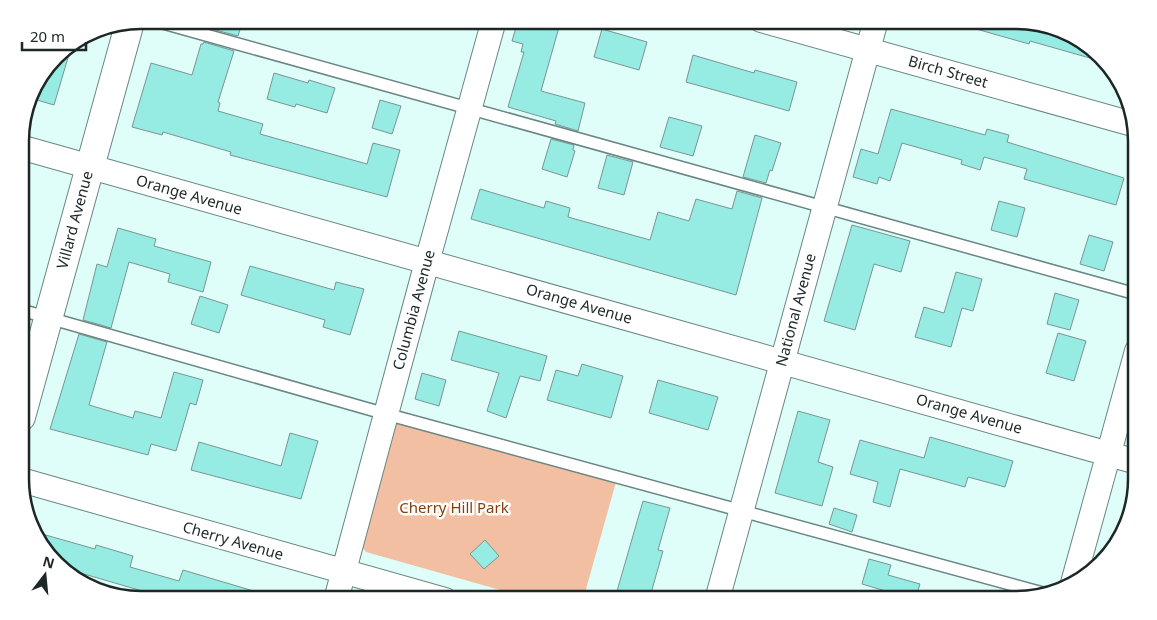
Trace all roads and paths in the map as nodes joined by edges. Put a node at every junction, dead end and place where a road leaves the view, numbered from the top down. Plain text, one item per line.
1 (185, 29) edge
2 (492, 29) edge
3 (793, 29) edge
4 (873, 29) edge
5 (128, 30) edge
6 (867, 50) junction
7 (470, 108) junction
8 (1126, 122) edge
9 (29, 149) edge
10 (90, 166) junction
11 (824, 206) junction
12 (427, 262) junction
13 (1128, 292) edge
14 (29, 312) edge
15 (48, 318) junction
16 (782, 361) junction
17 (1128, 383) edge
18 (29, 388) edge
19 (386, 414) junction
20 (1108, 454) junction
21 (1128, 460) edge
22 (29, 482) edge
23 (741, 511) junction
24 (344, 572) junction
25 (1076, 574) edge
26 (1031, 590) edge
27 (339, 591) edge
28 (413, 591) edge
29 (719, 591) edge

1 - 7 lane
2 - 7 street, Columbia Avenue
3 - 6 street, Birch Street
4 - 6 street, National Avenue
5 - 10 street, Villard Avenue
6 - 8 street, Birch Street
6 - 11 street, National Avenue
7 - 11 lane
7 - 12 street, Columbia Avenue
9 - 10 street, Orange Avenue
10 - 12 street, Orange Avenue
10 - 15 street, Villard Avenue
11 - 13 lane
11 - 16 street, National Avenue
12 - 16 street, Orange Avenue
12 - 19 street, Columbia Avenue
14 - 15 lane
15 - 18 street, Villard Avenue
15 - 19 lane
16 - 20 street, Orange Avenue
16 - 23 street, National Avenue
17 - 20 street
19 - 23 lane
19 - 24 street, Columbia Avenue
20 - 21 street, Orange Avenue
20 - 25 street
22 - 24 street, Cherry Avenue
23 - 26 lane
23 - 29 street, National Avenue
24 - 27 street, Columbia Avenue
24 - 28 street, Cherry Avenue

